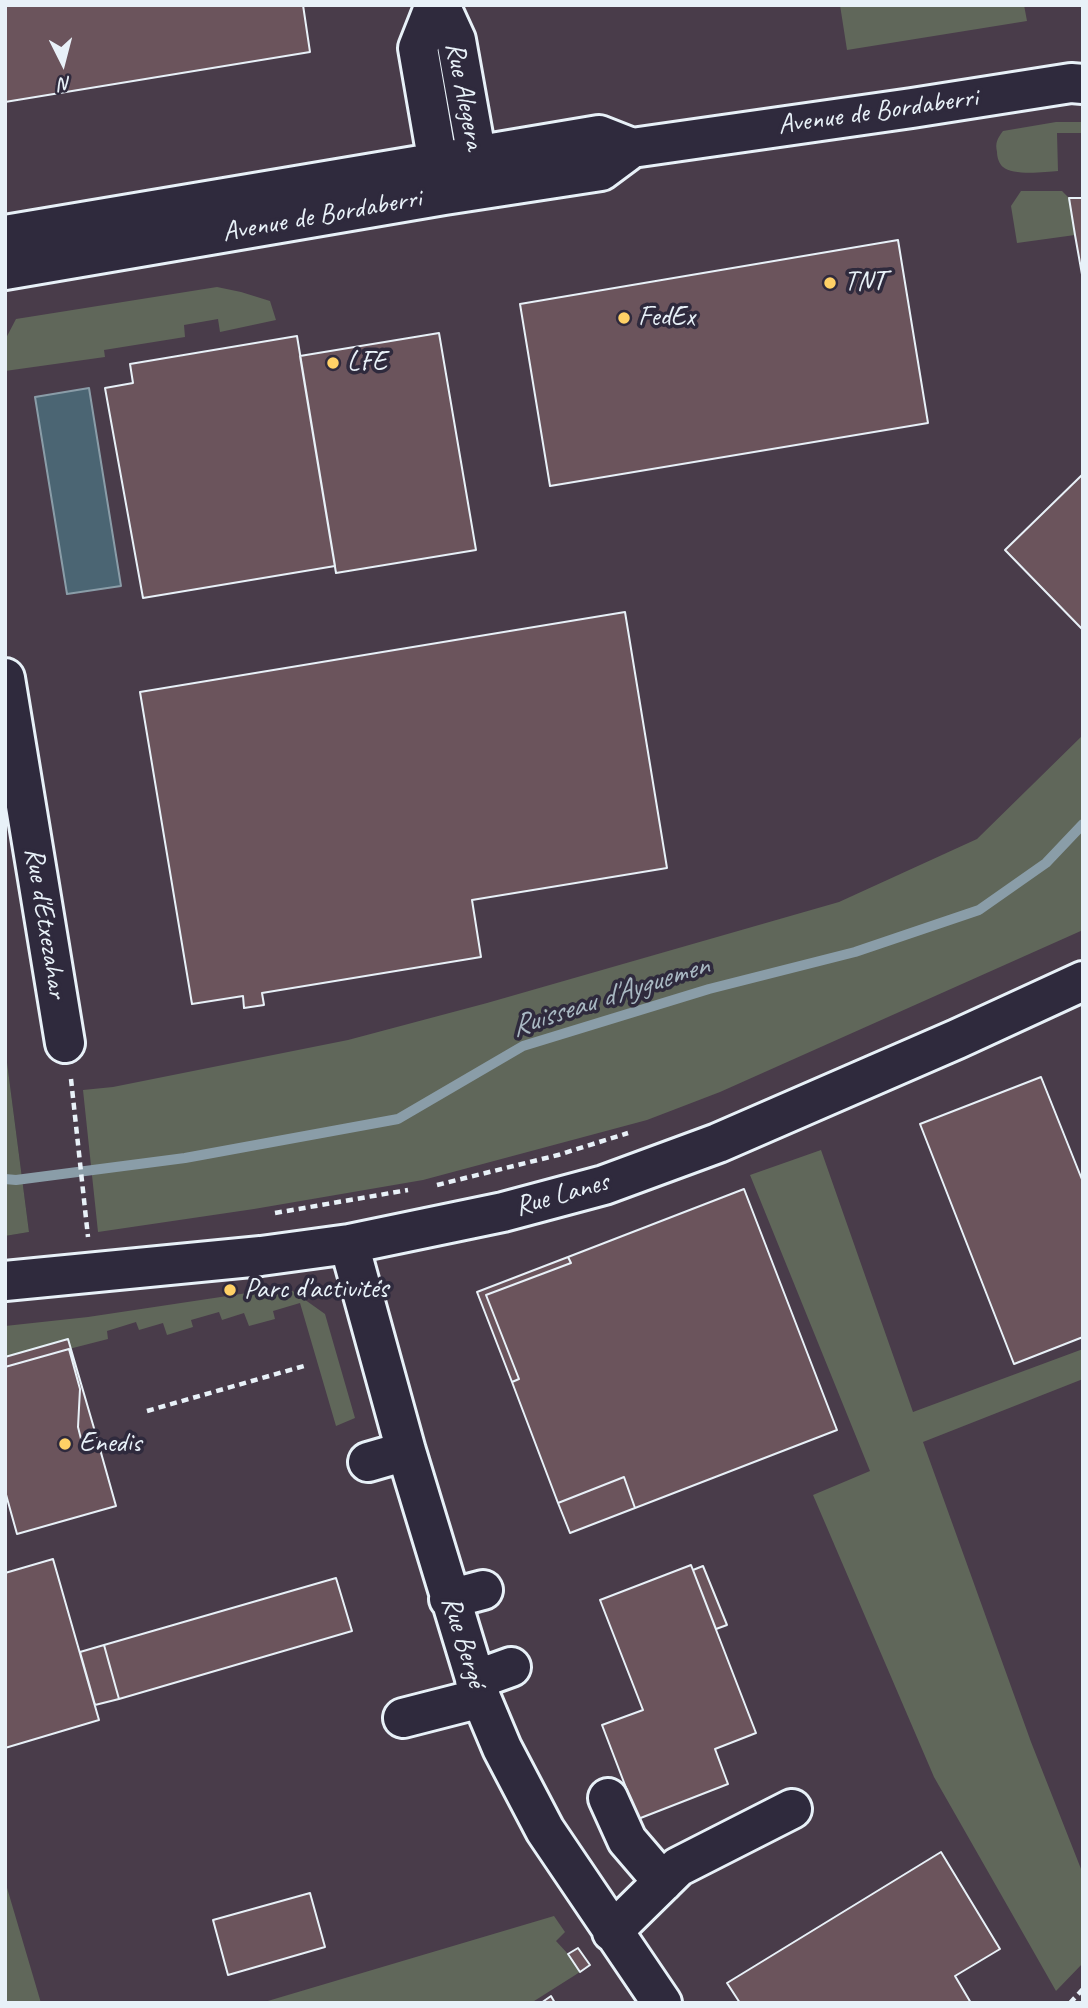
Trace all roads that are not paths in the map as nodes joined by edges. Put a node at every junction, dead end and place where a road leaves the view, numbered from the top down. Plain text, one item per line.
1 (437, 5) edge
2 (1083, 84) edge
3 (479, 172) junction
4 (441, 178) junction
5 (5, 235) edge
6 (5, 270) edge
7 (5, 678) edge
8 (1083, 981) edge
9 (68, 1061) road end
10 (349, 1244) junction
11 (5, 1280) edge
12 (406, 1451) junction
13 (368, 1462) dead end
14 (511, 1667) dead end
15 (478, 1689) junction
16 (403, 1718) dead end
17 (608, 1797) dead end
18 (792, 1809) dead end
19 (663, 1882) junction
20 (612, 1932) junction
21 (662, 2003) edge

1 - 3 street, Rue Alegera
1 - 4 street, Rue Alegera
2 - 3 street, Avenue de Bordaberri
3 - 4 street, Avenue de Bordaberri
4 - 5 street, Avenue de Bordaberri
4 - 6 street, Avenue de Bordaberri
7 - 9 street, Rue d'Etxezahar
8 - 10 street, Rue Lanes
10 - 11 street, Rue Lanes
10 - 12 street, Rue Bergé
12 - 13 street
12 - 15 street, Rue Bergé
14 - 15 street
15 - 16 street
15 - 20 street, Rue Bergé
17 - 19 street
18 - 19 street
19 - 20 street
20 - 21 street, Rue Bergé

